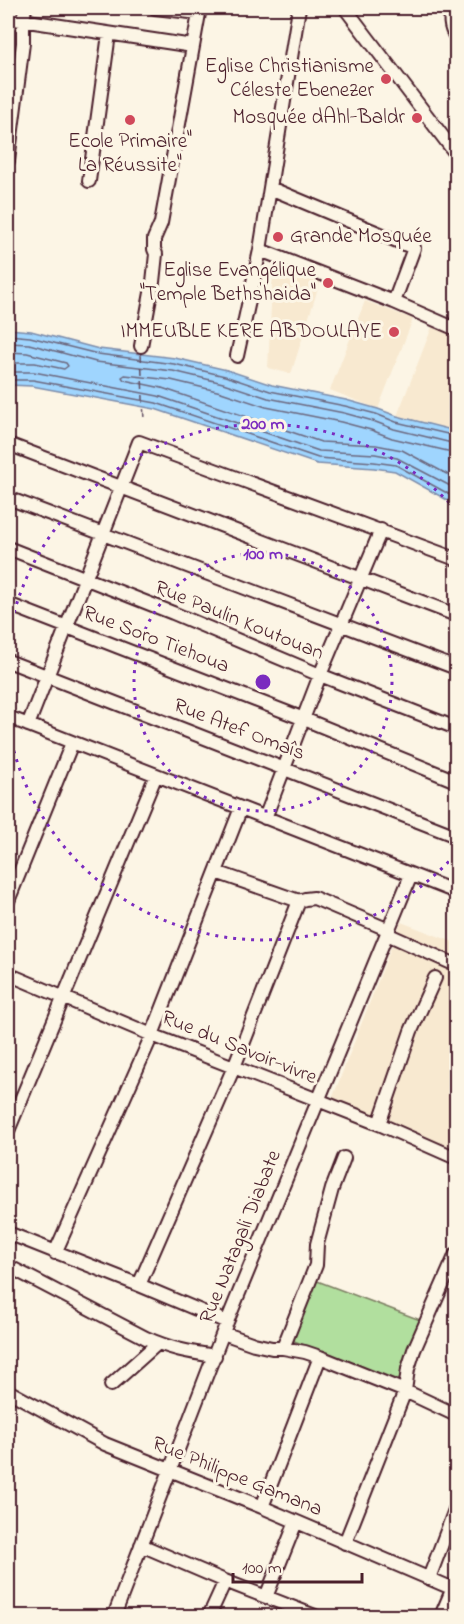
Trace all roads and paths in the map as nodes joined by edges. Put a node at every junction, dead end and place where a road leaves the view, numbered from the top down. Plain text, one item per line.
1 (25, 8) edge
2 (155, 8) edge
3 (299, 8) edge
4 (345, 8) edge
5 (452, 8) edge
6 (199, 10) edge
7 (8, 18) edge
8 (23, 21) junction
9 (109, 34) junction
10 (456, 37) edge
11 (193, 46) junction
12 (456, 154) edge
13 (8, 161) edge
14 (89, 181) dead end
15 (270, 188) junction
16 (260, 250) junction
17 (394, 302) junction
18 (456, 329) edge
19 (141, 346) dead end
20 (237, 356) dead end
21 (8, 444) edge
22 (121, 488) junction
23 (8, 498) edge
24 (381, 530) junction
25 (103, 535) junction
26 (8, 548) edge
27 (456, 559) edge
28 (360, 578) junction
29 (86, 579) junction
30 (8, 604) edge
31 (456, 615) edge
32 (342, 624) junction
33 (68, 627) junction
34 (8, 661) edge
35 (456, 668) edge
36 (320, 675) junction
37 (47, 676) junction
38 (8, 717) edge
39 (304, 719) junction
40 (28, 725) junction
41 (456, 728) edge
42 (72, 742) junction
43 (284, 768) junction
44 (156, 775) junction
45 (456, 781) edge
46 (241, 808) junction
47 (266, 818) junction
48 (456, 836) edge
49 (216, 872) junction
50 (411, 875) junction
51 (456, 892) edge
52 (8, 901) edge
53 (298, 902) junction
54 (388, 932) junction
55 (456, 965) edge
56 (8, 974) edge
57 (435, 978) dead end
58 (63, 997) junction
59 (152, 1035) junction
60 (234, 1067) junction
61 (318, 1100) junction
62 (379, 1124) junction
63 (8, 1131) edge
64 (344, 1158) dead end
65 (456, 1158) edge
66 (8, 1233) edge
67 (55, 1253) junction
68 (456, 1254) edge
69 (8, 1266) edge
70 (139, 1285) junction
71 (225, 1328) junction
72 (158, 1343) junction
73 (283, 1348) junction
74 (215, 1356) junction
75 (320, 1357) junction
76 (111, 1385) dead end
77 (8, 1391) edge
78 (405, 1391) junction
79 (456, 1415) edge
80 (169, 1470) junction
81 (262, 1507) junction
82 (456, 1507) edge
83 (296, 1522) junction
84 (345, 1543) junction
85 (141, 1545) junction
86 (429, 1578) junction
87 (225, 1581) junction
88 (454, 1589) edge
89 (266, 1597) junction
90 (310, 1616) edge
91 (114, 1617) edge
92 (209, 1617) edge
93 (441, 1617) edge

1 - 8 street
2 - 6 street
3 - 15 street
4 - 12 street
5 - 10 street
6 - 11 street
7 - 8 street
8 - 9 street
8 - 13 street
9 - 11 street
9 - 14 street
11 - 19 street
15 - 16 street
15 - 17 street
16 - 17 street
16 - 20 street
17 - 18 street
21 - 22 street
22 - 24 street
22 - 25 street
22 - 28 street
23 - 25 street
24 - 27 street
24 - 28 street
25 - 29 street
25 - 32 street
26 - 29 street, Rue Paulin Koutouan
28 - 31 street
28 - 32 street
29 - 33 street
29 - 36 street, Rue Paulin Koutouan
30 - 33 street, Rue Soro Tiehoua
32 - 35 street
32 - 36 street
33 - 37 street
33 - 39 street, Rue Soro Tiehoua
34 - 37 street, Rue Atef Omaîs
36 - 39 street
36 - 41 street, Rue Paulin Koutouan
37 - 40 street
37 - 43 street, Rue Atef Omaîs
38 - 40 street
39 - 43 street
39 - 45 street, Rue Soro Tiehoua
40 - 42 street
42 - 44 street
42 - 52 street
43 - 47 street
43 - 48 street, Rue Atef Omaîs
44 - 46 street
44 - 58 street
46 - 47 street
46 - 49 street
47 - 50 street
49 - 53 street
49 - 59 street
50 - 51 street
50 - 54 street, Rue Natagali Diabate
53 - 54 street
53 - 60 street
54 - 55 street
54 - 61 street, Rue Natagali Diabate
56 - 58 street, Rue du Savoir-vivre
57 - 62 street
58 - 59 street, Rue du Savoir-vivre
58 - 63 street
59 - 60 street, Rue du Savoir-vivre
59 - 67 street
60 - 61 street, Rue du Savoir-vivre
60 - 70 street
61 - 62 street, Rue du Savoir-vivre
61 - 71 street, Rue Natagali Diabate
62 - 65 street, Rue du Savoir-vivre
64 - 73 street
66 - 67 street
67 - 70 street
68 - 78 street
69 - 72 street
70 - 71 street
71 - 73 street
71 - 74 street, Rue Natagali Diabate
72 - 74 street
72 - 76 street
73 - 75 street
74 - 80 street, Rue Natagali Diabate
75 - 78 street
75 - 81 street
77 - 80 street, Rue Philippe Gamana
78 - 79 street
78 - 84 street
80 - 81 street, Rue Philippe Gamana
80 - 85 street, Rue Natagali Diabate
81 - 83 street, Rue Philippe Gamana
82 - 86 street
83 - 84 street, Rue Philippe Gamana
83 - 89 street
84 - 86 street, Rue Philippe Gamana
85 - 87 street
85 - 91 street, Rue Natagali Diabate
86 - 88 street, Rue Philippe Gamana
87 - 89 street
87 - 92 street
88 - 93 street
89 - 90 street

